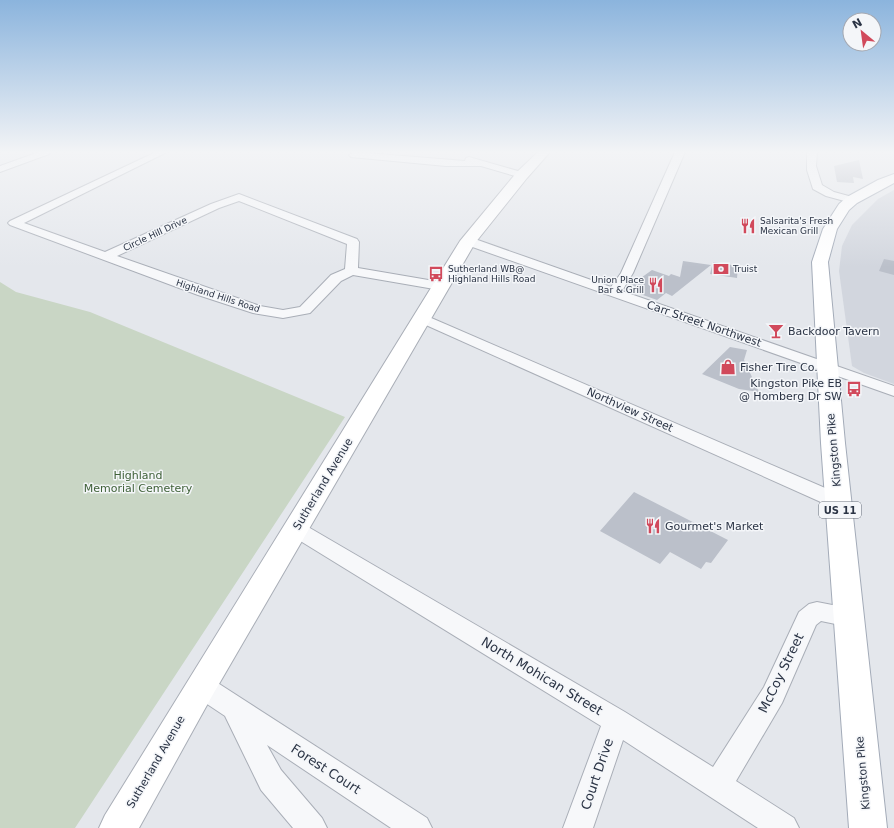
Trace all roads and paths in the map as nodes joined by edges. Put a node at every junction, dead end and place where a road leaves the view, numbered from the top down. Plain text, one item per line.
1 (81, 191) edge
2 (509, 191) edge
3 (664, 191) edge
4 (821, 191) edge
5 (870, 191) edge
6 (852, 200) junction
7 (468, 242) junction
8 (107, 256) junction
9 (351, 271) junction
10 (440, 286) junction
11 (614, 293) junction
12 (422, 318) junction
13 (827, 367) junction
14 (894, 391) edge
15 (839, 502) junction
16 (296, 529) junction
17 (850, 617) junction
18 (201, 686) junction
19 (235, 709) junction
20 (616, 721) junction
21 (717, 786) junction
22 (118, 828) edge
23 (312, 828) edge
24 (417, 828) edge
25 (578, 828) edge
26 (784, 828) edge
27 (868, 828) edge

1 - 8 street, Highland Hills Road
2 - 7 street, Sutherland Avenue
3 - 11 street
4 - 6 street
5 - 6 street, Kingston Pike / US 11
6 - 13 street, Kingston Pike / US 11
7 - 10 street, Sutherland Avenue
7 - 11 street, Carr Street Northwest
8 - 9 street, Highland Hills Road
8 - 9 street, Circle Hill Drive
9 - 10 street
10 - 12 street, Sutherland Avenue
11 - 13 street, Carr Street Northwest
12 - 15 street, Northview Street
12 - 16 street, Sutherland Avenue
13 - 14 street, Carr Street Northwest
13 - 15 street, Kingston Pike / US 11
15 - 17 street, Kingston Pike / US 11
16 - 18 street, Sutherland Avenue
16 - 20 street, North Mohican Street
17 - 21 street, McCoy Street
17 - 27 street, Kingston Pike / US 11
18 - 19 street, Forest Court
18 - 22 street, Sutherland Avenue
19 - 23 street, Forest Court
19 - 24 street, Forest Court
20 - 21 street, North Mohican Street
20 - 25 street, Court Drive
21 - 26 street, North Mohican Street

